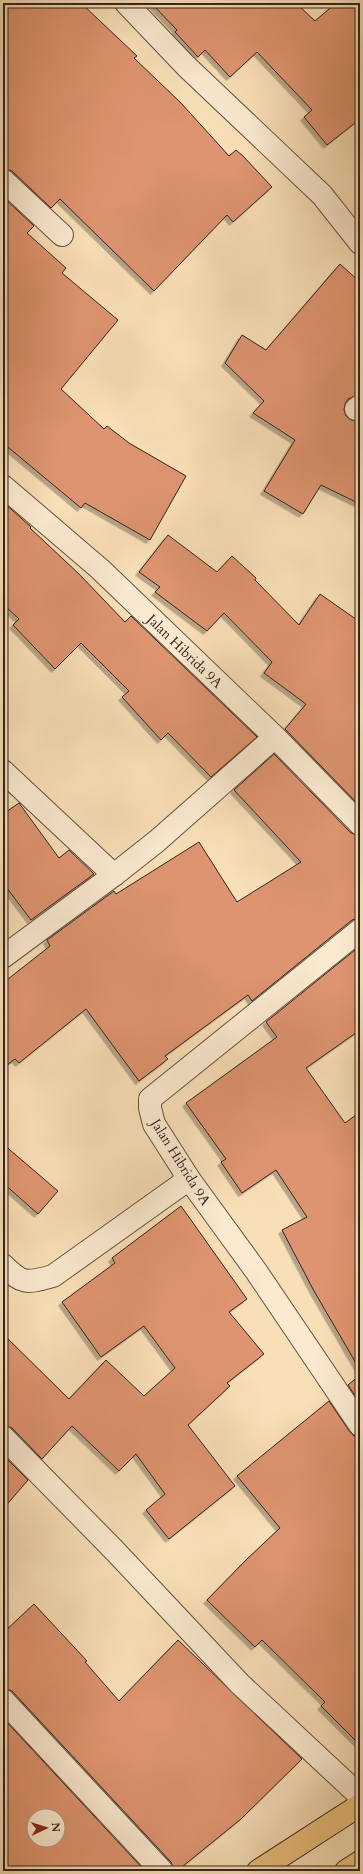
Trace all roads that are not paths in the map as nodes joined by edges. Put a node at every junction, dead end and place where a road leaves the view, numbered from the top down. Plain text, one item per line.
1 (126, 3) edge
2 (3, 180) edge
3 (62, 235) dead end
4 (360, 243) edge
5 (3, 486) edge
6 (275, 738) junction
7 (3, 771) edge
8 (360, 824) edge
9 (114, 875) junction
10 (360, 930) edge
11 (4, 952) edge
12 (189, 1179) junction
13 (3, 1265) edge
14 (360, 1425) edge
15 (3, 1437) edge
16 (3, 1700) edge
17 (360, 1796) edge
18 (360, 1805) edge
19 (360, 1862) edge
20 (162, 1871) edge
21 (258, 1871) edge
22 (346, 1871) edge

1 - 4 street
2 - 3 street
5 - 6 street, Jalan Hibrida 9A
6 - 8 street, Jalan Hibrida 9A
6 - 9 street
7 - 9 street
9 - 11 street
10 - 12 street, Jalan Hibrida 9A
12 - 13 street
12 - 14 street, Jalan Hibrida 9A
15 - 17 street
16 - 20 street
18 - 21 main road
19 - 22 main road

